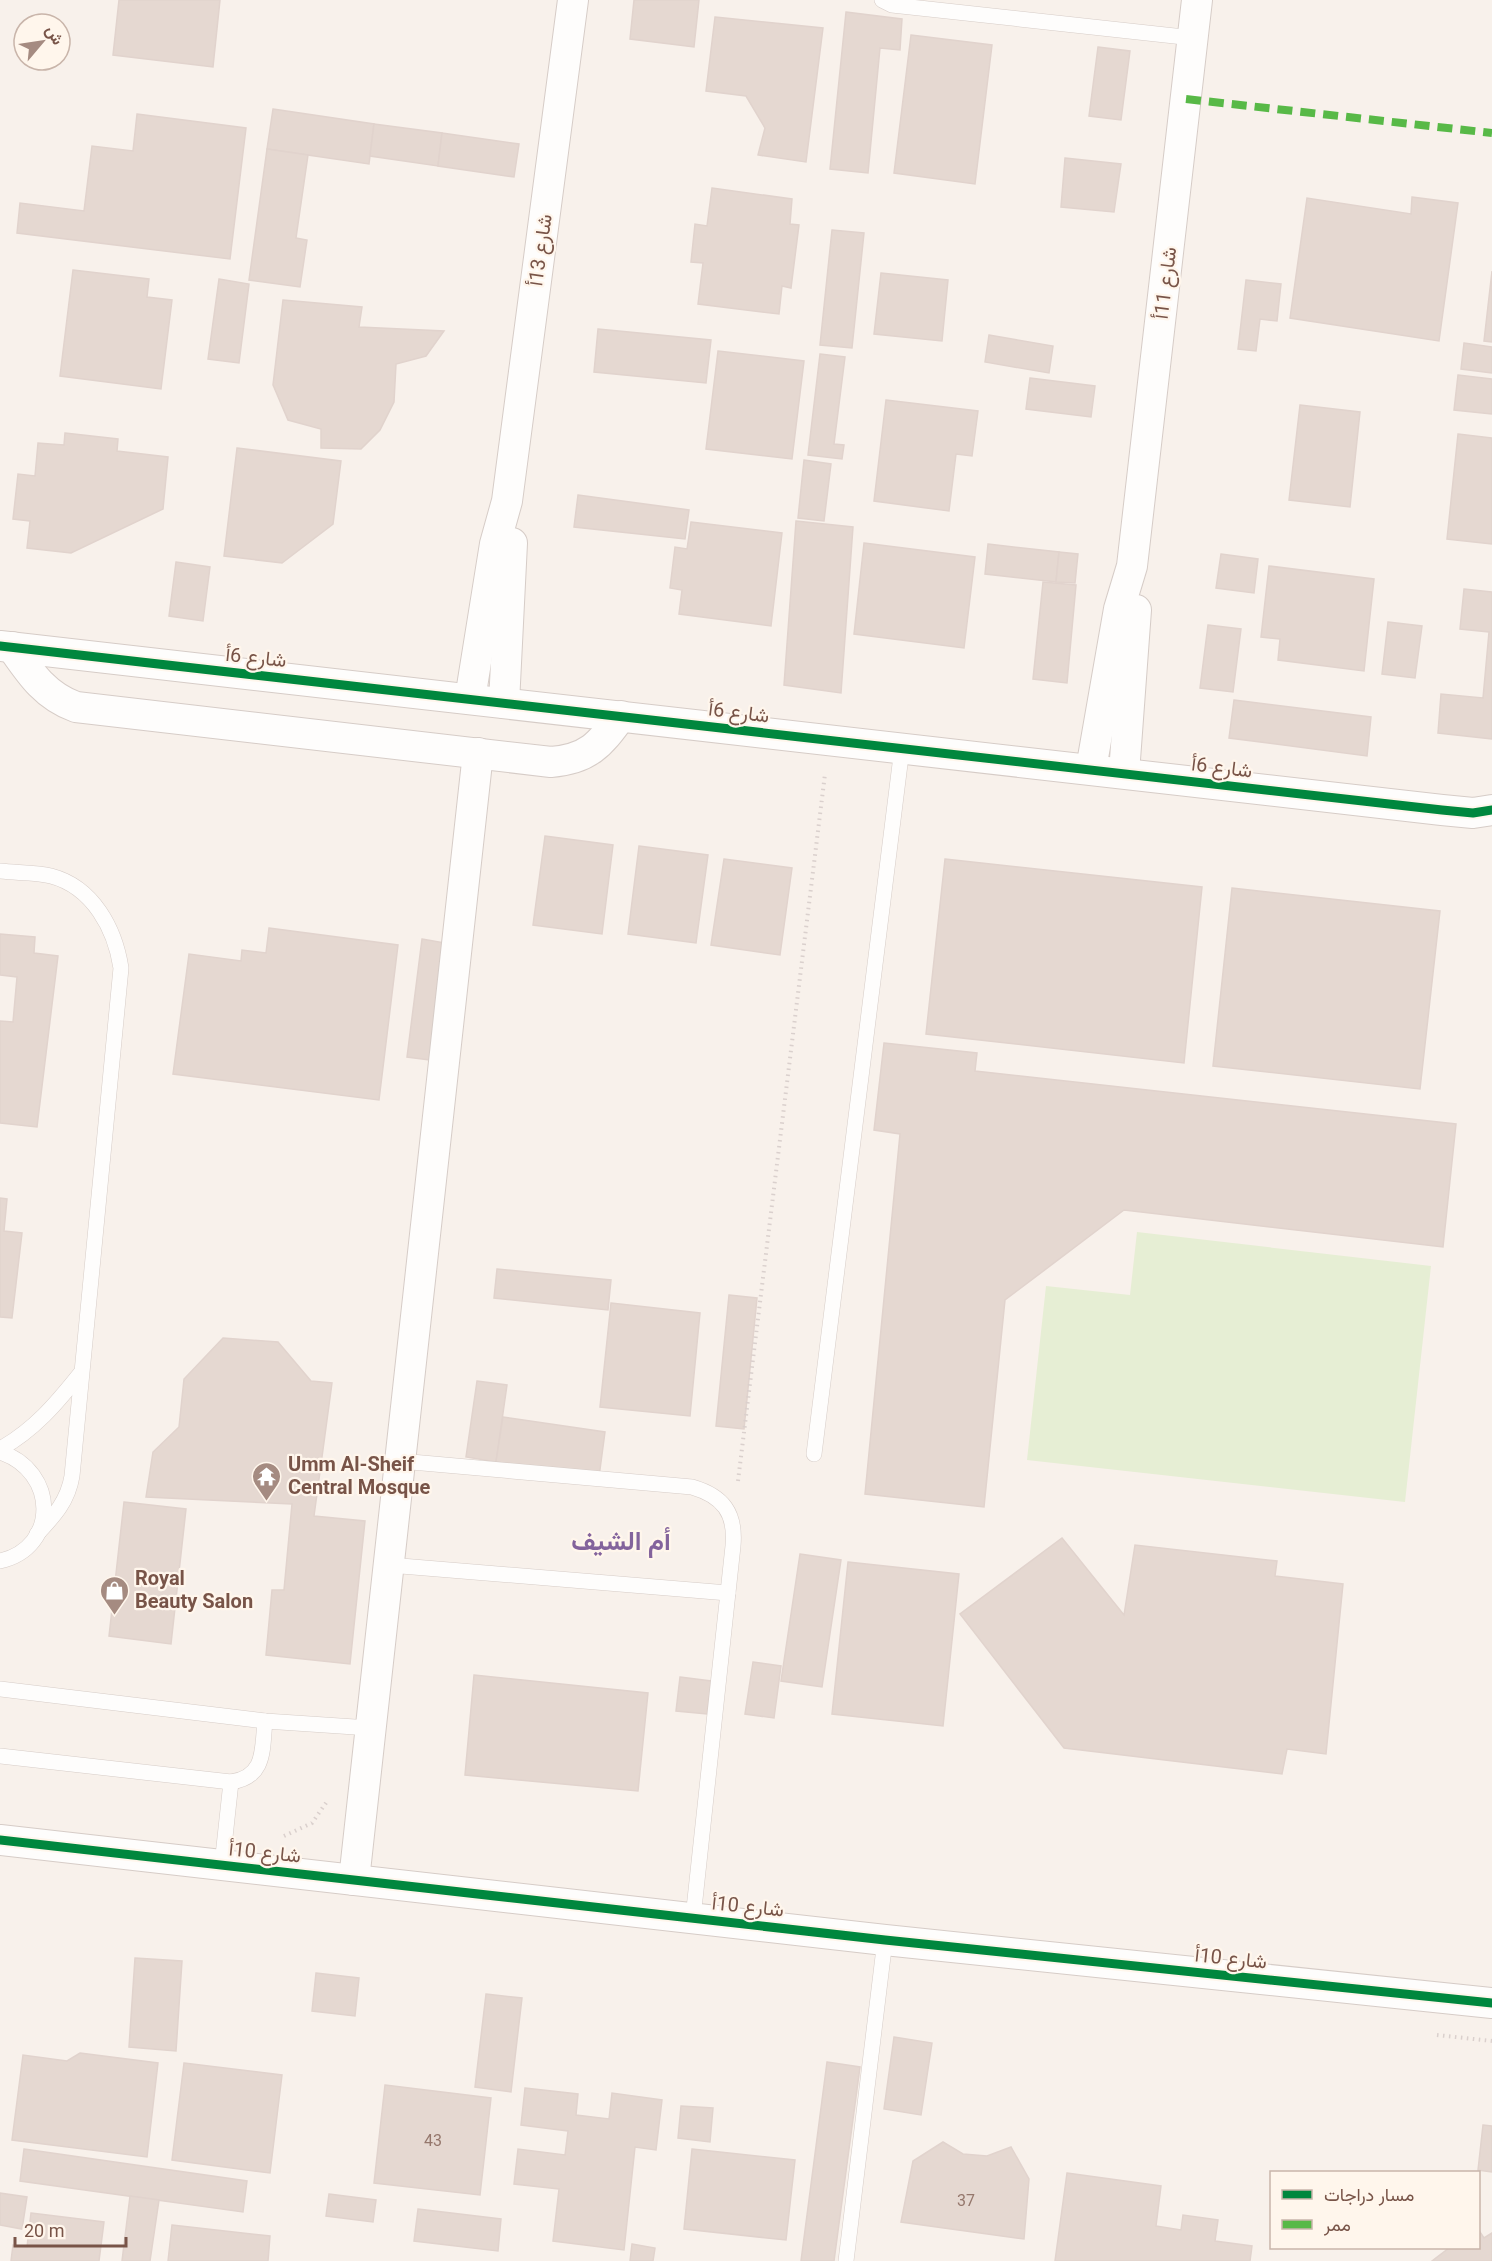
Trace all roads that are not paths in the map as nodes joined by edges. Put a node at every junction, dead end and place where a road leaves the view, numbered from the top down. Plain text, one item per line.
1 (573, 0) edge
2 (882, 0) edge
3 (1197, 0) edge
4 (1193, 38) junction
5 (507, 501) junction
6 (1132, 566) junction
7 (6, 647) edge
8 (470, 699) junction
9 (504, 703) junction
10 (621, 716) junction
11 (902, 748) junction
12 (478, 753) junction
13 (1091, 770) junction
14 (1124, 773) junction
15 (1486, 815) edge
16 (0, 871) edge
17 (80, 1374) junction
18 (0, 1450) edge
19 (814, 1454) dead end
20 (400, 1461) junction
21 (37, 1534) junction
22 (0, 1561) edge
23 (389, 1565) junction
24 (728, 1593) junction
25 (0, 1689) edge
26 (265, 1721) junction
27 (370, 1728) junction
28 (0, 1756) edge
29 (231, 1782) junction
30 (0, 1840) edge
31 (222, 1865) junction
32 (354, 1880) junction
33 (693, 1918) junction
34 (885, 1940) junction
35 (1492, 2003) edge
36 (846, 2261) edge

1 - 5 street, شارع 13أ
2 - 4 lane
3 - 4 street, شارع 11أ
4 - 6 street, شارع 11أ
5 - 8 street, شارع 13أ
5 - 9 street, شارع 13أ
6 - 13 street, شارع 11أ
6 - 14 street, شارع 11أ
7 - 8 street, شارع 6أ
7 - 12 street
8 - 9 street, شارع 6أ
9 - 10 street, شارع 6أ
10 - 11 street, شارع 6أ
10 - 12 street
11 - 13 street, شارع 6أ
11 - 19 lane
12 - 20 street
13 - 14 street, شارع 6أ
14 - 15 street, شارع 6أ
16 - 17 lane
17 - 18 lane
17 - 21 lane
18 - 21 lane
20 - 23 street
20 - 24 lane
21 - 22 lane
23 - 24 lane
23 - 27 street
24 - 33 lane
25 - 26 lane
26 - 27 lane
26 - 29 lane
27 - 32 street
28 - 29 lane
29 - 31 lane
30 - 31 street, شارع 10أ
31 - 32 street, شارع 10أ
32 - 33 street, شارع 10أ
33 - 34 street, شارع 10أ
34 - 35 street, شارع 10أ
34 - 36 lane

